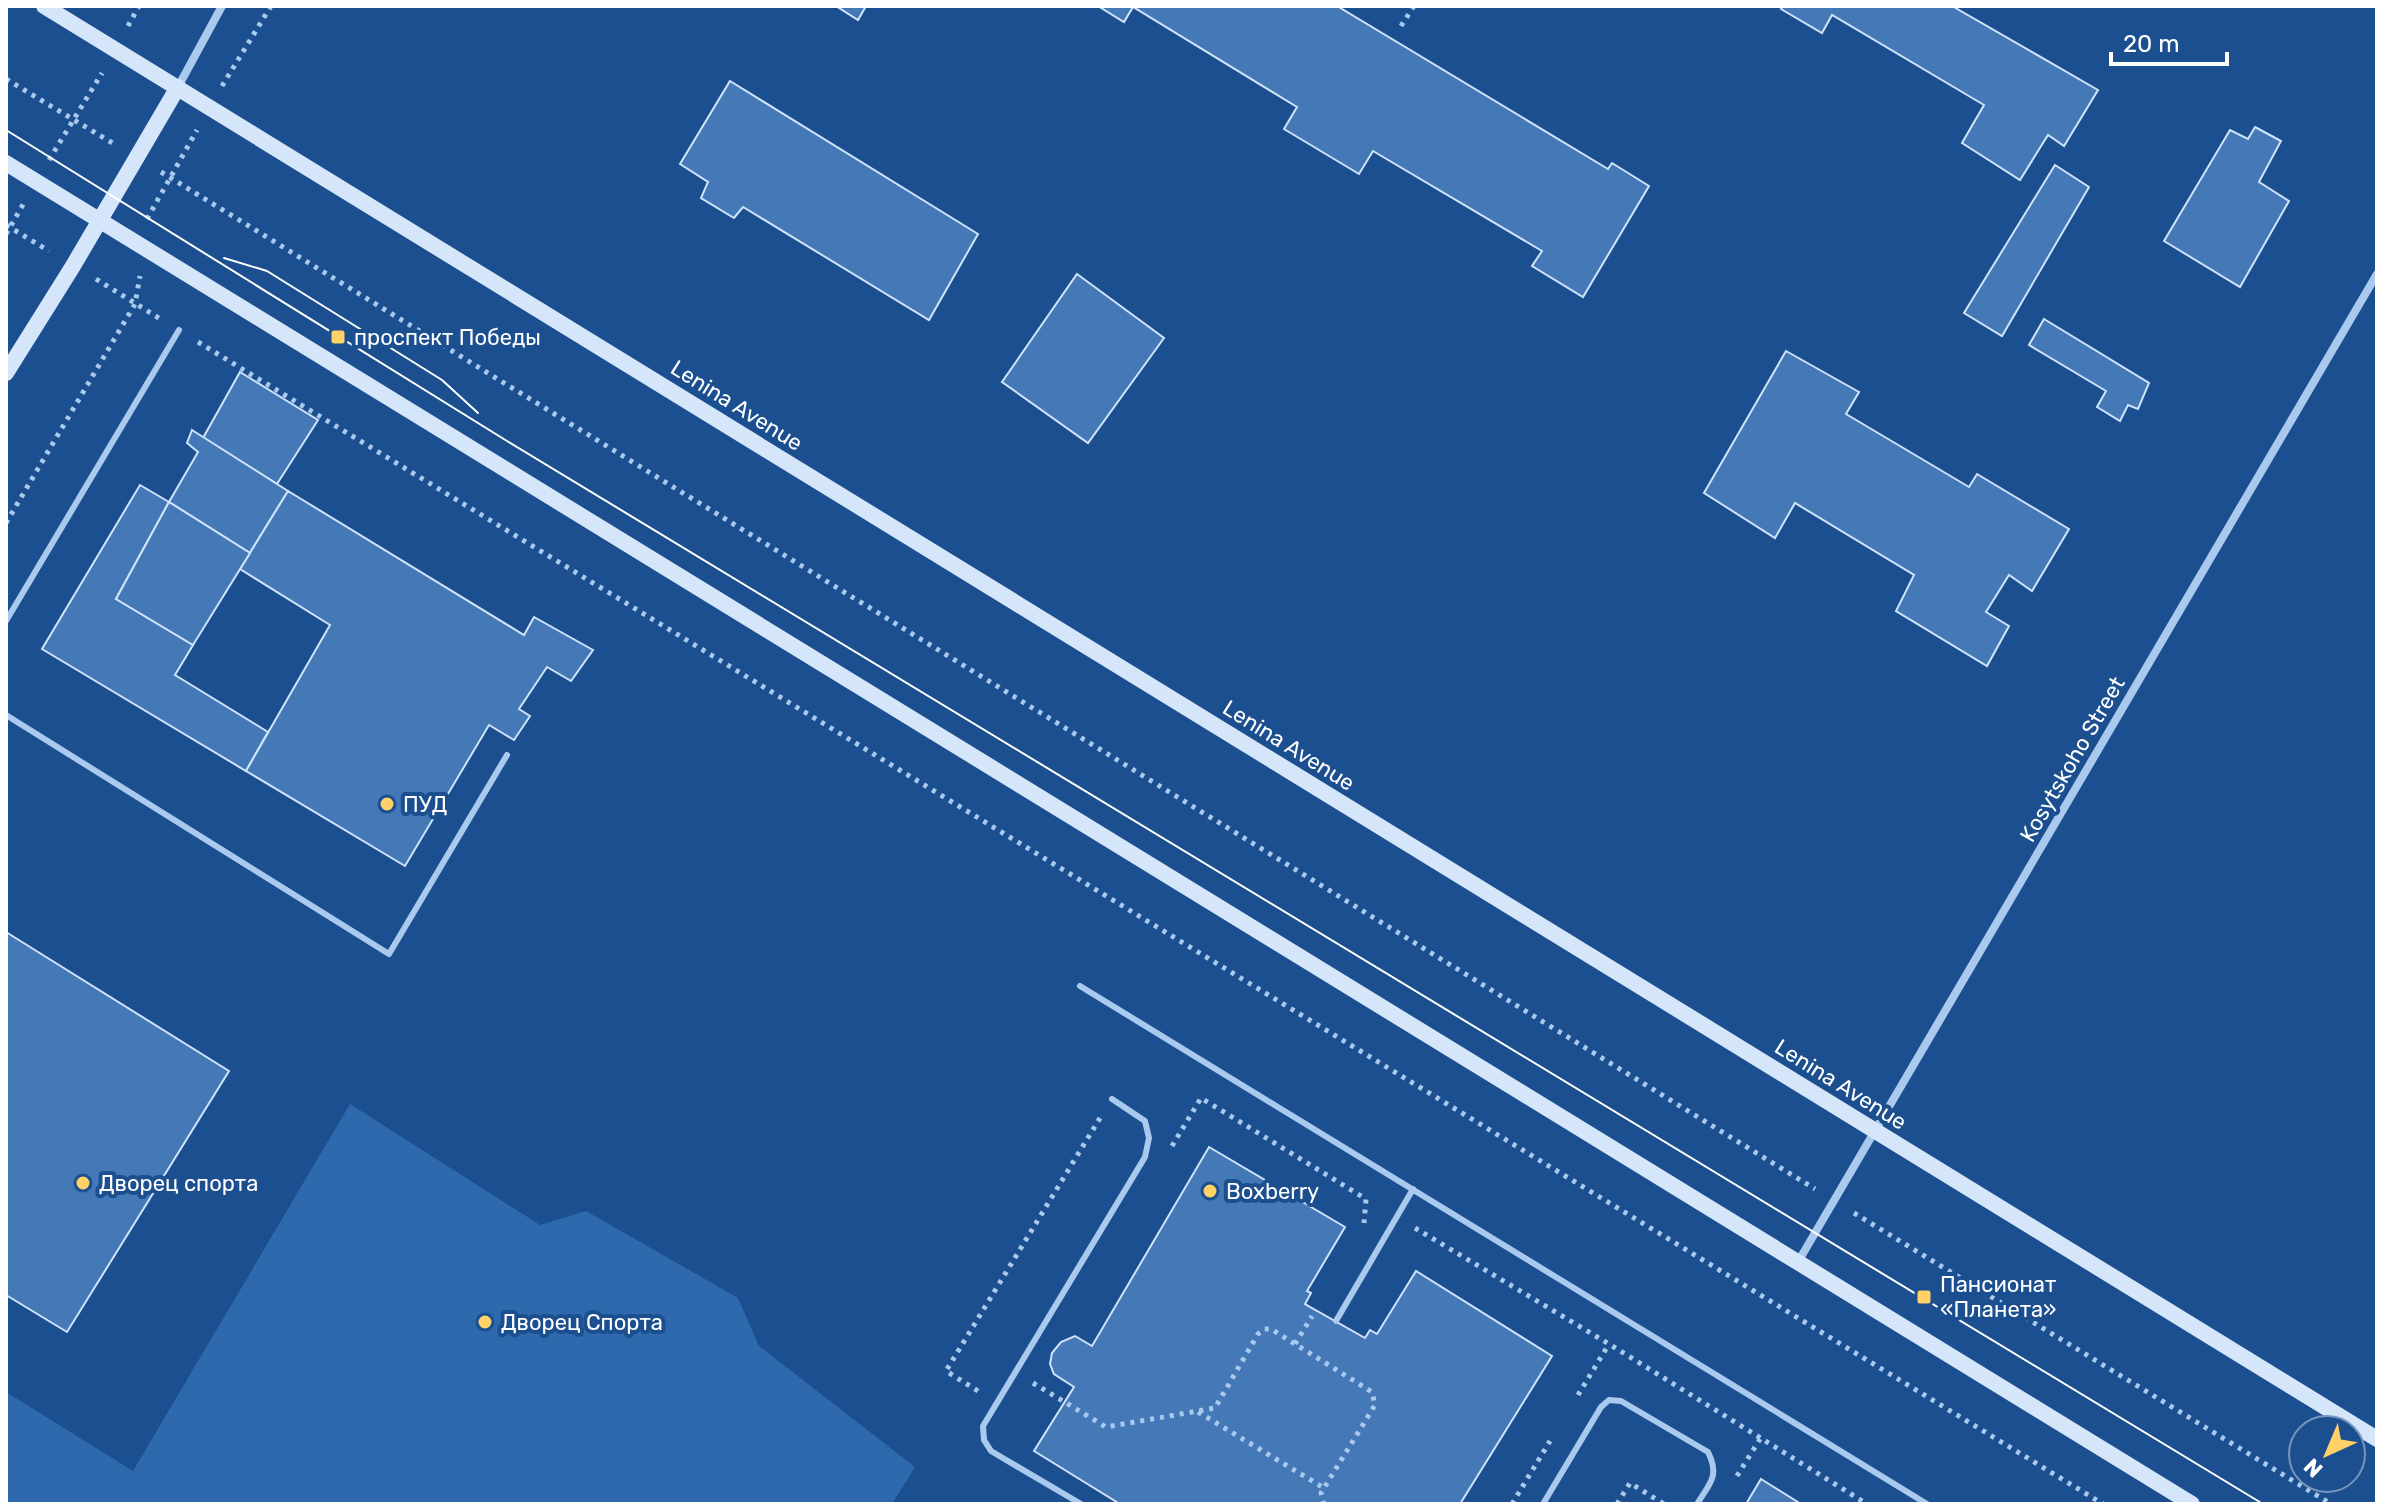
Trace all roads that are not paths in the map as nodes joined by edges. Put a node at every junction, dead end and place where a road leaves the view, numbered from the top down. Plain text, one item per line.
1 (44, 6) edge
2 (222, 6) edge
3 (178, 87) junction
4 (6, 163) edge
5 (99, 221) junction
6 (2377, 274) edge
7 (179, 330) road end
8 (6, 373) edge
9 (6, 621) edge
10 (6, 715) edge
11 (507, 755) dead end
12 (1080, 986) dead end
13 (1112, 1099) road end
14 (1875, 1130) junction
15 (1413, 1189) junction
16 (1798, 1262) junction
17 (1336, 1321) dead end
18 (2377, 1439) edge
19 (1081, 1504) edge
20 (1543, 1504) edge
21 (1697, 1504) edge
22 (1927, 1504) edge
23 (2192, 1504) edge

1 - 3 street, Lenina Avenue
2 - 3 street
3 - 5 street
3 - 14 street, Lenina Avenue
4 - 5 street
5 - 8 street
5 - 16 street
6 - 14 street, Kosytskoho Street
7 - 9 lane
10 - 11 lane
12 - 15 lane
13 - 19 lane
14 - 16 street, Kosytskoho Street
14 - 18 street, Lenina Avenue
15 - 17 lane
15 - 22 lane
16 - 23 street
20 - 21 lane

